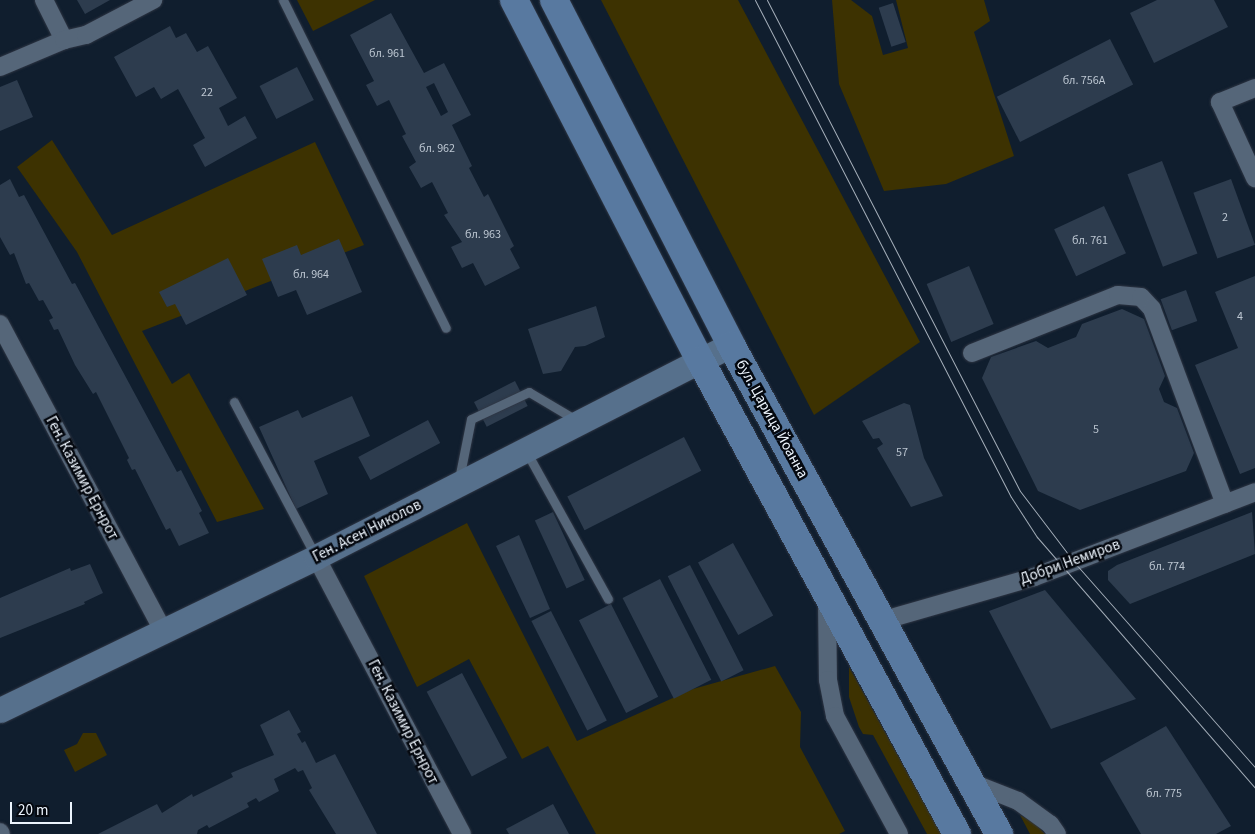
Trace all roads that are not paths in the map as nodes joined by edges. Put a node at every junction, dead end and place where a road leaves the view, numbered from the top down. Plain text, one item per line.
1 (44, 0) edge
2 (154, 0) edge
3 (283, 0) edge
4 (514, 0) edge
5 (554, 0) edge
6 (64, 40) junction
7 (0, 67) edge
8 (1255, 88) edge
9 (1255, 178) edge
10 (0, 324) edge
11 (446, 328) dead end
12 (731, 345) junction
13 (972, 354) dead end
14 (700, 360) junction
15 (234, 402) dead end
16 (580, 422) junction
17 (526, 450) junction
18 (458, 485) junction
19 (1255, 492) edge
20 (1225, 504) junction
21 (316, 557) junction
22 (827, 595) junction
23 (608, 599) dead end
24 (881, 621) junction
25 (164, 632) junction
26 (0, 710) edge
27 (970, 782) junction
28 (462, 834) edge
29 (899, 834) edge
30 (957, 834) edge
31 (999, 834) edge
32 (1057, 834) edge

1 - 6 street
2 - 6 street
3 - 11 lane
4 - 14 main road
5 - 12 main road, бул. Царица Йоанна
6 - 7 street
8 - 9 street
10 - 25 street, Ген. Казимир Ернрот
12 - 14 street, Ген. Асен Николов
12 - 24 main road, бул. Царица Йоанна
13 - 20 street
14 - 16 street, Ген. Асен Николов
14 - 22 main road
15 - 21 lane
16 - 17 street, Ген. Асен Николов
16 - 18 lane
17 - 18 street, Ген. Асен Николов
17 - 23 lane
18 - 21 street, Ген. Асен Николов
19 - 20 street, Добри Немиров
20 - 24 street, Добри Немиров
21 - 25 street, Ген. Асен Николов
21 - 28 street, Ген. Казимир Ернрот
22 - 29 street
22 - 30 main road
24 - 27 main road, бул. Царица Йоанна
25 - 26 street, Ген. Асен Николов
27 - 31 main road, бул. Царица Йоанна
27 - 32 street

